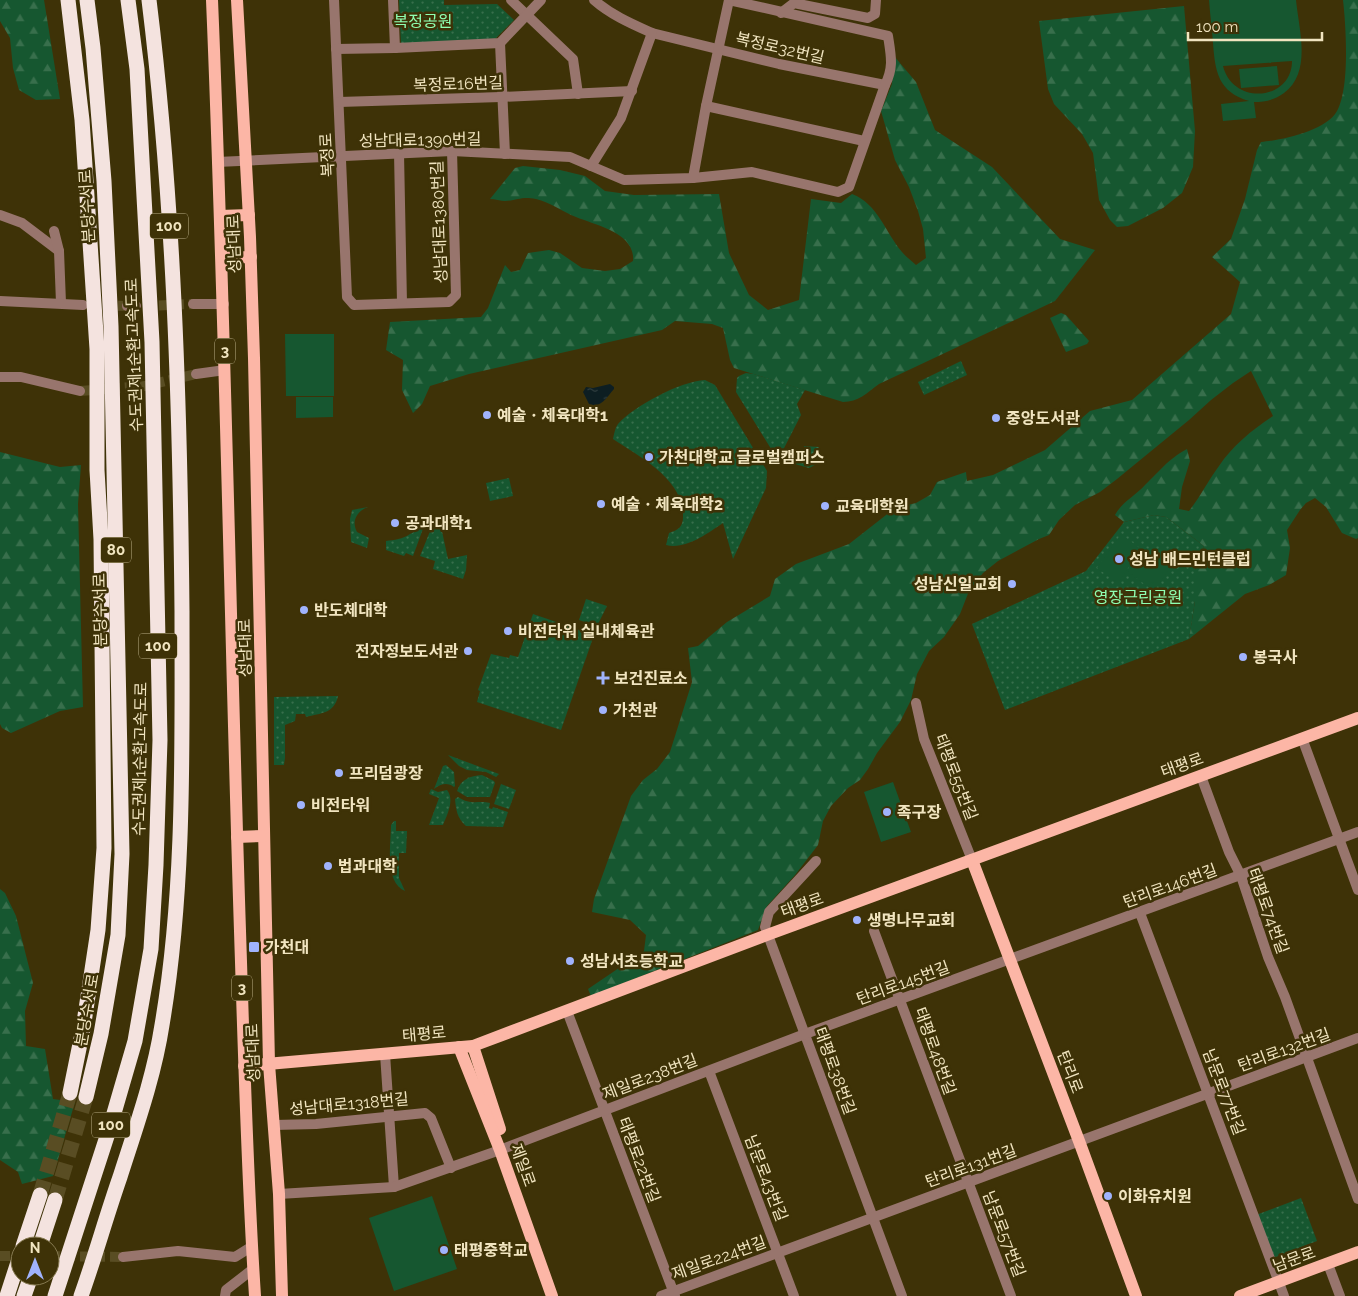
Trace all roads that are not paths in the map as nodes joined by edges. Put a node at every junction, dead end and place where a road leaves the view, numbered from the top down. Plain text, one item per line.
1 (68, 0) edge
2 (87, 0) edge
3 (128, 0) edge
4 (149, 0) edge
5 (212, 0) edge
6 (237, 0) edge
7 (334, 0) edge
8 (393, 0) edge
9 (511, 0) edge
10 (541, 0) edge
11 (594, 0) edge
12 (729, 0) edge
13 (876, 0) edge
14 (781, 13) junction
15 (527, 15) junction
16 (652, 33) junction
17 (888, 36) joint
18 (500, 43) junction
19 (395, 48) junction
20 (336, 49) junction
21 (718, 49) junction
22 (885, 86) junction
23 (632, 91) junction
24 (578, 94) junction
25 (501, 98) junction
26 (339, 102) junction
27 (706, 106) junction
28 (864, 141) junction
29 (452, 151) junction
30 (399, 152) junction
31 (505, 154) junction
32 (342, 156) junction
33 (217, 162) junction
34 (246, 162) junction
35 (591, 166) junction
36 (692, 178) junction
37 (0, 215) edge
38 (249, 215) junction
39 (220, 216) junction
40 (54, 231) dead end
41 (59, 251) junction
42 (251, 257) junction
43 (222, 258) junction
44 (0, 301) edge
45 (62, 303) junction
46 (402, 303) junction
47 (193, 304) tunnel mouth
48 (224, 304) junction
49 (83, 305) tunnel mouth
50 (354, 305) joint
51 (225, 370) junction
52 (196, 374) tunnel mouth
53 (0, 377) edge
54 (80, 391) tunnel mouth
55 (916, 703) dead end
56 (1358, 718) edge
57 (1302, 738) junction
58 (1201, 776) junction
59 (1358, 832) edge
60 (264, 836) junction
61 (237, 837) junction
62 (1340, 839) junction
63 (972, 860) junction
64 (816, 861) dead end
65 (1240, 876) junction
66 (1358, 890) edge
67 (1140, 912) junction
68 (874, 931) dead end
69 (767, 936) junction
70 (1010, 960) junction
71 (900, 1000) junction
72 (567, 1011) junction
73 (805, 1034) junction
74 (1358, 1038) edge
75 (473, 1046) junction
76 (459, 1047) junction
77 (385, 1054) junction
78 (1306, 1057) junction
79 (269, 1064) junction
80 (244, 1066) junction
81 (709, 1071) junction
82 (70, 1094) tunnel mouth
83 (1208, 1094) junction
84 (86, 1097) tunnel mouth
85 (604, 1111) junction
86 (390, 1117) junction
87 (274, 1125) junction
88 (1079, 1141) junction
89 (503, 1149) junction
90 (451, 1168) junction
91 (968, 1182) junction
92 (394, 1187) junction
93 (279, 1194) junction
94 (40, 1195) tunnel mouth
95 (1358, 1199) edge
96 (55, 1200) tunnel mouth
97 (872, 1218) junction
98 (26, 1236) edge
99 (43, 1236) edge
100 (251, 1247) junction
101 (1358, 1252) edge
102 (778, 1253) junction
103 (123, 1256) tunnel mouth
104 (1328, 1264) junction
105 (253, 1269) junction
106 (1279, 1282) junction
107 (674, 1294) edge
108 (55, 1296) edge
109 (81, 1296) edge
110 (225, 1296) edge
111 (255, 1296) edge
112 (282, 1296) edge
113 (552, 1296) edge
114 (560, 1296) edge
115 (661, 1296) edge
116 (794, 1296) edge
117 (902, 1296) edge
118 (1011, 1296) edge
119 (1136, 1296) edge
120 (1240, 1296) edge
121 (1284, 1296) edge
122 (1340, 1296) edge

1 - 82 highway, 분당수서로 / 80
2 - 84 highway, 분당수서로 / 80
3 - 108 highway, 수도권제1순환고속도로 / 100
4 - 109 highway, 100
5 - 33 main road, 성남대로 / 3
6 - 34 main road, 성남대로 / 3
7 - 20 street, 복정로
8 - 19 street
9 - 15 street
10 - 15 street
11 - 16 street
12 - 14 street, 복정로32번길
12 - 21 street, 복정로32번길
13 - 14 street
14 - 17 street, 복정로32번길
15 - 18 street
15 - 24 street
16 - 21 street
16 - 23 street
17 - 22 street, 성남대로1390번길
18 - 19 street
18 - 25 street
19 - 20 street
20 - 26 street, 복정로
21 - 22 street, 복정로32번길
21 - 27 street
22 - 28 street, 성남대로1390번길
23 - 24 street, 복정로16번길
23 - 35 street
24 - 25 street, 복정로16번길
25 - 26 street, 복정로16번길
25 - 31 street
26 - 32 street, 복정로
27 - 28 street
27 - 36 street
28 - 36 street, 성남대로1390번길
29 - 30 street, 성남대로1390번길
29 - 31 street, 성남대로1390번길
29 - 46 street, 성남대로1380번길
30 - 32 street, 성남대로1390번길
30 - 46 street
31 - 35 street, 성남대로1390번길
32 - 34 street, 성남대로1390번길
32 - 50 street, 복정로
33 - 34 street, 성남대로1390번길
33 - 39 main road, 성남대로 / 3
34 - 38 main road, 성남대로 / 3
35 - 36 street, 성남대로1390번길
37 - 41 street
38 - 39 main road
38 - 42 main road, 성남대로 / 3
39 - 43 main road, 성남대로 / 3
40 - 41 street
41 - 45 street
42 - 43 main road
42 - 60 main road, 성남대로 / 3
43 - 48 main road, 성남대로 / 3
44 - 45 street
45 - 49 street
46 - 50 street, 성남대로1380번길
47 - 48 street
48 - 51 main road, 성남대로 / 3
51 - 52 street
51 - 61 main road, 성남대로 / 3
53 - 54 street
55 - 63 street, 태평로55번길
56 - 57 main road, 태평로
57 - 58 main road, 태평로
57 - 62 street
58 - 63 main road, 태평로
58 - 65 street, 태평로74번길
59 - 62 street, 탄리로146번길
60 - 61 main road
60 - 79 main road, 성남대로 / 3
61 - 80 main road, 성남대로 / 3
62 - 65 street, 탄리로146번길
62 - 66 street
63 - 69 main road, 태평로
63 - 70 main road, 탄리로
64 - 69 street
65 - 67 street, 탄리로146번길
65 - 78 street, 태평로74번길
67 - 70 street, 탄리로146번길
67 - 83 street, 남문로77번길
68 - 71 street, 태평로48번길
69 - 72 main road, 태평로
69 - 73 street, 태평로38번길
70 - 71 street, 탄리로145번길
70 - 88 main road, 탄리로
71 - 73 street, 탄리로145번길
71 - 91 street, 태평로48번길
72 - 75 main road, 태평로
72 - 85 street, 태평로22번길
73 - 81 street, 제일로238번길
73 - 97 street, 태평로38번길
74 - 78 street, 탄리로132번길
75 - 76 main road, 태평로
75 - 89 main road, 제일로
76 - 77 main road, 태평로
76 - 89 main road, 제일로
77 - 79 main road, 태평로
77 - 86 street
78 - 83 street, 탄리로132번길
78 - 95 street, 태평로74번길
79 - 80 main road, 태평로
79 - 87 main road, 성남대로 / 3
80 - 100 main road, 성남대로 / 3
81 - 85 street, 제일로238번길
81 - 102 street, 남문로43번길
83 - 88 street, 탄리로132번길
83 - 106 street, 남문로77번길
85 - 89 street, 제일로238번길
85 - 107 street, 태평로22번길
86 - 87 street, 성남대로1318번길
86 - 90 street, 성남대로1318번길
86 - 92 street
87 - 93 main road, 성남대로 / 3
88 - 91 street, 탄리로131번길
88 - 119 main road, 탄리로
89 - 90 street, 제일로238번길
89 - 113 main road, 제일로
89 - 114 main road, 제일로
90 - 92 street, 제일로238번길
91 - 97 street, 탄리로131번길
91 - 118 street, 남문로57번길
92 - 93 street, 제일로238번길
93 - 112 main road, 성남대로 / 3
94 - 98 highway
96 - 99 highway
97 - 102 street, 제일로224번길
97 - 117 street, 태평로38번길
100 - 103 street
100 - 105 main road, 성남대로 / 3
101 - 104 main road, 남문로
102 - 107 street, 제일로224번길
102 - 116 street, 남문로43번길
104 - 106 main road, 남문로
104 - 122 street
105 - 110 street
105 - 111 main road, 성남대로 / 3
106 - 120 main road, 남문로
106 - 121 street, 남문로77번길
107 - 115 street, 제일로224번길

